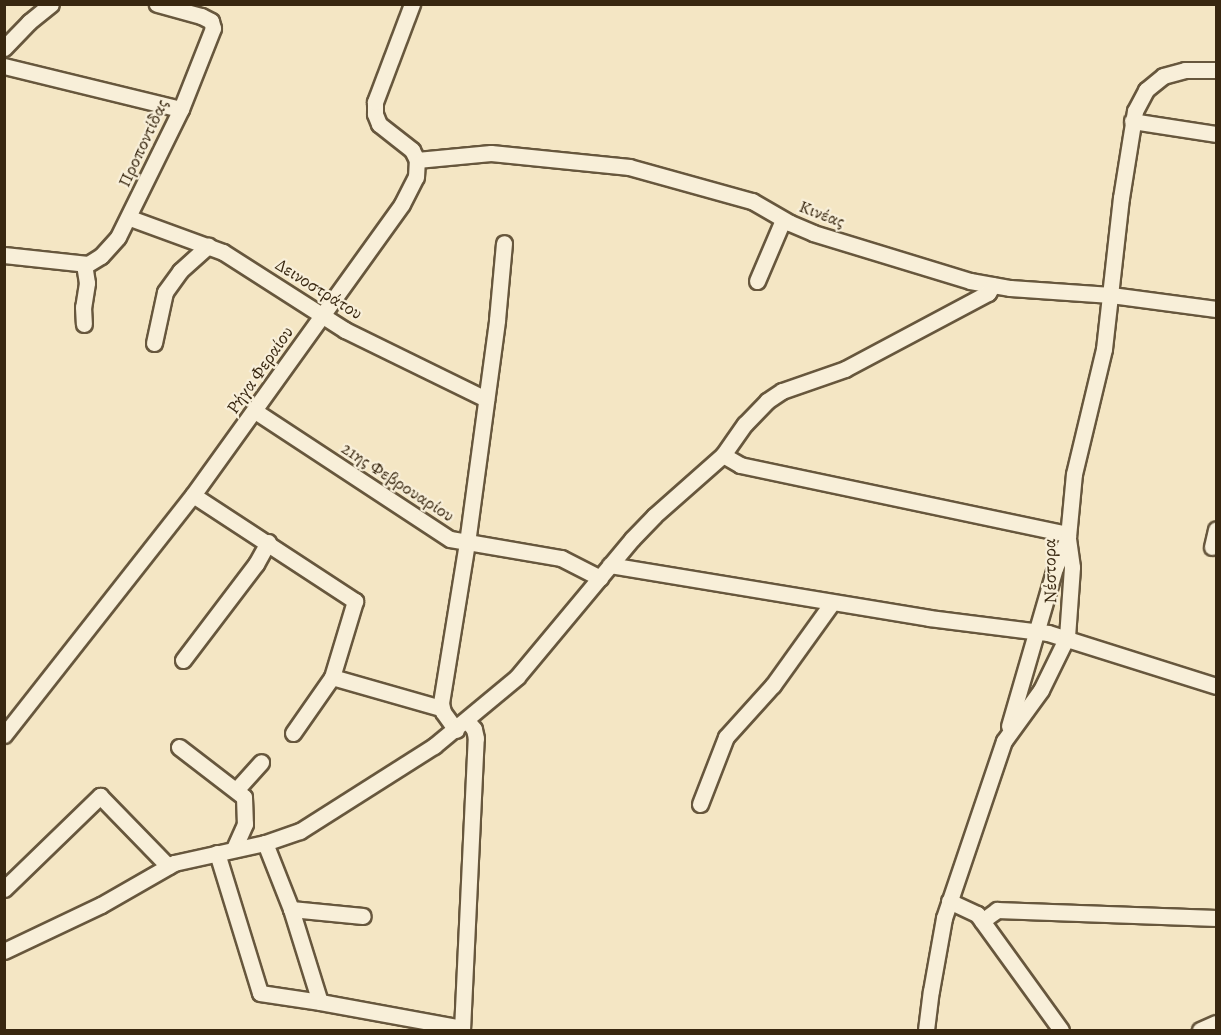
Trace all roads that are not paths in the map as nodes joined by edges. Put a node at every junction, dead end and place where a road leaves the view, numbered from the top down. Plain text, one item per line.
1 (51, 4) edge
2 (157, 4) edge
3 (412, 4) edge
4 (4, 48) edge
5 (4, 66) edge
6 (1216, 70) edge
7 (181, 109) junction
8 (1132, 121) junction
9 (1216, 134) edge
10 (417, 160) junction
11 (130, 218) junction
12 (783, 220) junction
13 (504, 243) dead end
14 (208, 246) junction
15 (4, 255) edge
16 (86, 264) junction
17 (757, 281) dead end
18 (993, 285) junction
19 (1111, 295) junction
20 (1216, 309) edge
21 (321, 315) junction
22 (84, 324) dead end
23 (154, 343) dead end
24 (486, 399) junction
25 (255, 411) junction
26 (723, 455) junction
27 (193, 495) junction
28 (1216, 528) edge
29 (1068, 536) junction
30 (268, 542) junction
31 (467, 543) junction
32 (1212, 547) dead end
33 (610, 565) junction
34 (600, 578) junction
35 (832, 603) junction
36 (1038, 631) junction
37 (1068, 637) junction
38 (183, 660) dead end
39 (332, 677) junction
40 (1216, 686) edge
41 (441, 708) junction
42 (462, 725) junction
43 (293, 733) dead end
44 (4, 735) edge
45 (1004, 741) junction
46 (179, 747) dead end
47 (261, 762) dead end
48 (237, 789) junction
49 (700, 804) dead end
50 (265, 843) junction
51 (234, 849) junction
52 (217, 853) junction
53 (168, 866) junction
54 (4, 889) edge
55 (949, 901) junction
56 (291, 909) junction
57 (363, 916) dead end
58 (1216, 918) edge
59 (982, 921) junction
60 (4, 951) edge
61 (320, 1002) junction
62 (1216, 1023) edge
63 (462, 1029) edge
64 (926, 1030) edge
65 (1060, 1030) edge
66 (1200, 1030) edge

1 - 4 street
2 - 7 street, Προποντίδας
3 - 10 street
5 - 7 street
6 - 8 street, Νέστορα
7 - 11 street, Προποντίδας
8 - 9 street
8 - 19 street, Νέστορα
10 - 12 street, Κινέας
10 - 21 street, Ρήγα Φεραίου
11 - 14 street, Δεινοστράτου
11 - 16 street, Προποντίδας
12 - 17 street
12 - 18 street, Κινέας
13 - 24 street
14 - 21 street, Δεινοστράτου
14 - 23 street
15 - 16 street
16 - 22 street
18 - 19 street, Κινέας
18 - 26 street
19 - 20 street, Κινέας
19 - 29 street, Νέστορα
21 - 24 street, Δεινοστράτου
21 - 25 street, Ρήγα Φεραίου
24 - 31 street
25 - 27 street, Ρήγα Φεραίου
25 - 31 street, 21ης Φεβρουαρίου
26 - 29 street
26 - 33 street
27 - 30 street
27 - 44 street, Ρήγα Φεραίου
28 - 32 street
29 - 36 street
29 - 37 street, Νέστορα
30 - 38 street
30 - 39 street
31 - 34 street, 21ης Φεβρουαρίου
31 - 41 street
33 - 34 street
33 - 35 street
34 - 42 street
35 - 36 street
35 - 49 street
36 - 37 street
36 - 45 street
37 - 40 street
37 - 45 street, Νέστορα
39 - 41 street
39 - 43 street
41 - 42 street
42 - 50 street
42 - 63 street
45 - 55 street, Νέστορα
46 - 48 street
47 - 48 street
48 - 51 street
50 - 51 street
50 - 56 street
51 - 52 street
52 - 53 street
52 - 61 street
53 - 54 street
53 - 60 street
55 - 59 street
55 - 64 street, Νέστορα
56 - 57 street
56 - 61 street
58 - 59 street
59 - 65 street
61 - 63 street
62 - 66 street

